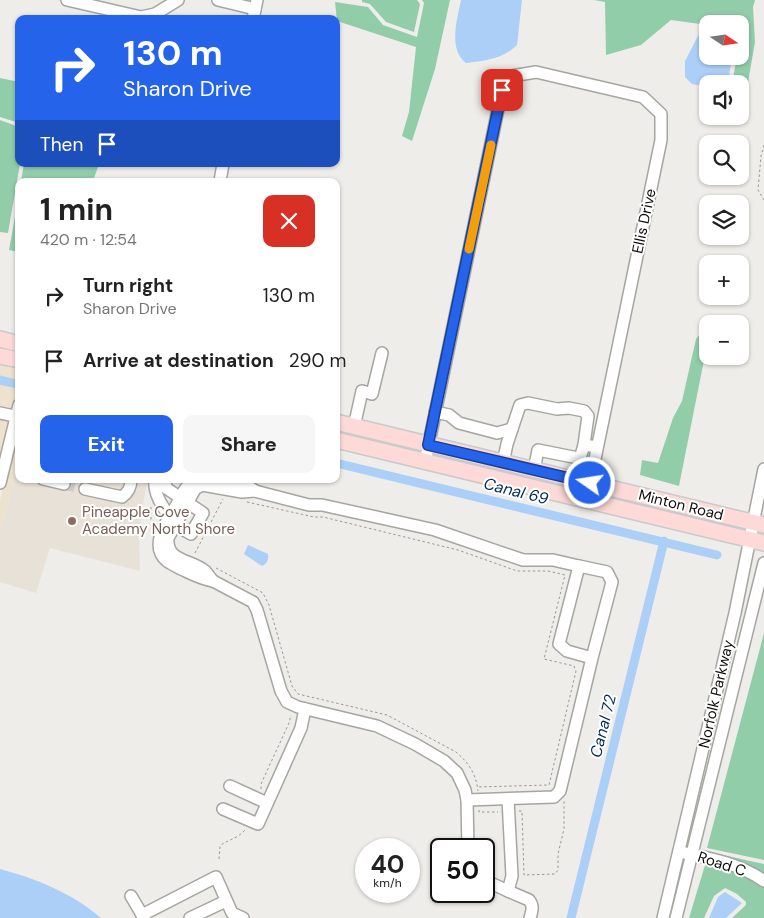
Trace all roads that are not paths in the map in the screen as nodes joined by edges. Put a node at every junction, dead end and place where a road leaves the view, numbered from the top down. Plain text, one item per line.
1 (67, 0) edge
2 (178, 0) edge
3 (218, 0) edge
4 (255, 9) edge
5 (131, 15) edge
6 (150, 15) edge
7 (0, 339) edge
8 (15, 343) edge
9 (382, 353) dead end
10 (0, 356) edge
11 (15, 359) edge
12 (0, 412) edge
13 (435, 412) junction
14 (15, 416) edge
15 (340, 423) edge
16 (15, 425) edge
17 (354, 427) junction
18 (512, 429) junction
19 (497, 433) junction
20 (340, 441) edge
21 (506, 444) junction
22 (428, 445) junction
23 (584, 445) junction
24 (597, 448) junction
25 (574, 458) junction
26 (425, 462) junction
27 (503, 463) junction
28 (764, 469) edge
29 (534, 470) junction
30 (569, 478) junction
31 (0, 483) edge
32 (60, 483) edge
33 (131, 483) edge
34 (154, 483) edge
35 (165, 483) edge
36 (191, 483) edge
37 (590, 483) junction
38 (64, 484) dead end
39 (233, 488) edge
40 (85, 489) tunnel mouth
41 (183, 501) junction
42 (173, 520) junction
43 (759, 524) edge
44 (757, 541) edge
45 (764, 563) edge
46 (579, 566) junction
47 (592, 658) junction
48 (305, 709) junction
49 (230, 786) dead end
50 (508, 798) junction
51 (467, 800) junction
52 (263, 801) junction
53 (223, 809) dead end
54 (468, 838) edge
55 (679, 851) junction
56 (692, 854) junction
57 (764, 881) edge
58 (495, 885) edge
59 (508, 890) junction
60 (131, 896) dead end
61 (226, 901) junction
62 (143, 917) edge
63 (190, 918) edge
64 (242, 918) edge
65 (530, 918) edge
66 (663, 918) edge
67 (676, 918) edge

1 - 5 street
2 - 6 street
3 - 4 street
7 - 8 main road
9 - 17 street
10 - 11 main road
12 - 14 street
13 - 19 street
13 - 22 street
13 - 24 street, Ellis Drive
15 - 17 main road, Minton Road
16 - 31 street
17 - 22 main road, Minton Road
18 - 19 street
18 - 21 street
18 - 23 street
19 - 21 street
20 - 26 main road, Minton Road
21 - 27 street
22 - 26 street
22 - 27 main road, Minton Road
23 - 24 street
23 - 25 street
24 - 37 street, Ellis Drive
25 - 29 street
25 - 30 street
26 - 44 main road, Minton Road
27 - 29 main road, Minton Road
28 - 43 street, Norfolk Parkway
29 - 30 main road, Minton Road
30 - 37 main road, Minton Road
32 - 38 street
33 - 40 street
34 - 42 street
35 - 41 street
36 - 41 street
37 - 43 main road, Minton Road
39 - 41 street
39 - 46 street
41 - 42 street
41 - 42 street
42 - 48 street
43 - 44 street, Norfolk Parkway
44 - 55 street, Norfolk Parkway
45 - 56 street, Norfolk Parkway
46 - 47 street
46 - 47 street
47 - 50 street
48 - 51 street
48 - 52 street
49 - 52 street
50 - 51 street
50 - 59 street
51 - 54 street
52 - 53 street
55 - 56 street, Road C
55 - 66 street, Norfolk Parkway
56 - 57 street, Road C
56 - 67 street, Norfolk Parkway
58 - 59 street
59 - 65 street
60 - 62 street
61 - 62 street
61 - 63 street
61 - 64 street

